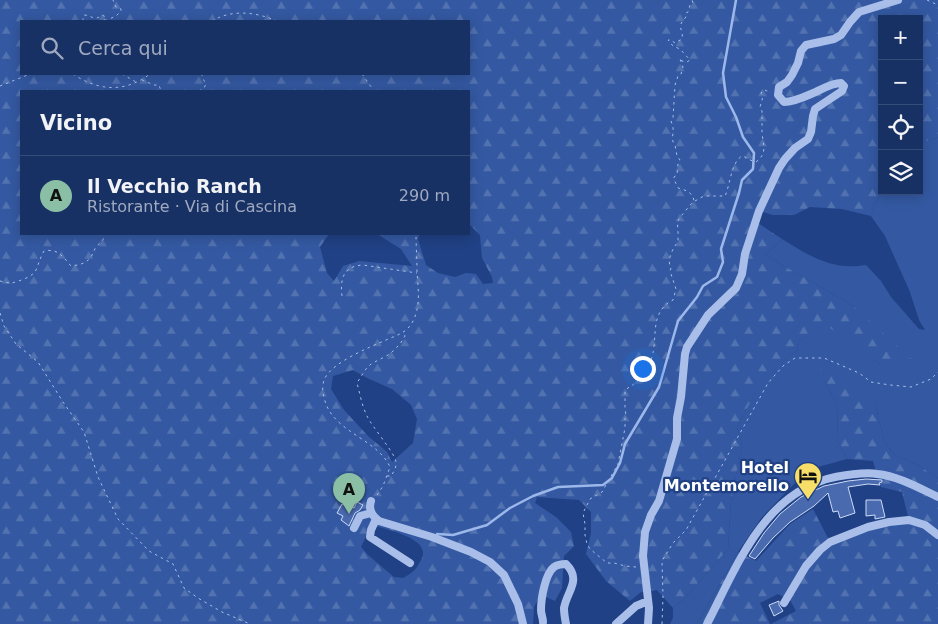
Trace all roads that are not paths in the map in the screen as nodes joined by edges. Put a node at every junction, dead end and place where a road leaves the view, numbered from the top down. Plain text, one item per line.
1 (898, 0) edge
2 (938, 497) edge
3 (371, 501) road end
4 (374, 516) junction
5 (354, 528) dead end
6 (938, 534) edge
7 (410, 563) dead end
8 (648, 601) junction
9 (784, 603) dead end
10 (543, 622) dead end
11 (523, 624) edge
12 (566, 624) edge
13 (616, 624) edge
14 (648, 624) edge
15 (706, 624) edge

1 - 8 street
2 - 15 street
3 - 4 street
4 - 5 street
4 - 7 street
4 - 11 street
6 - 9 street
8 - 13 street
8 - 14 street
10 - 12 street

